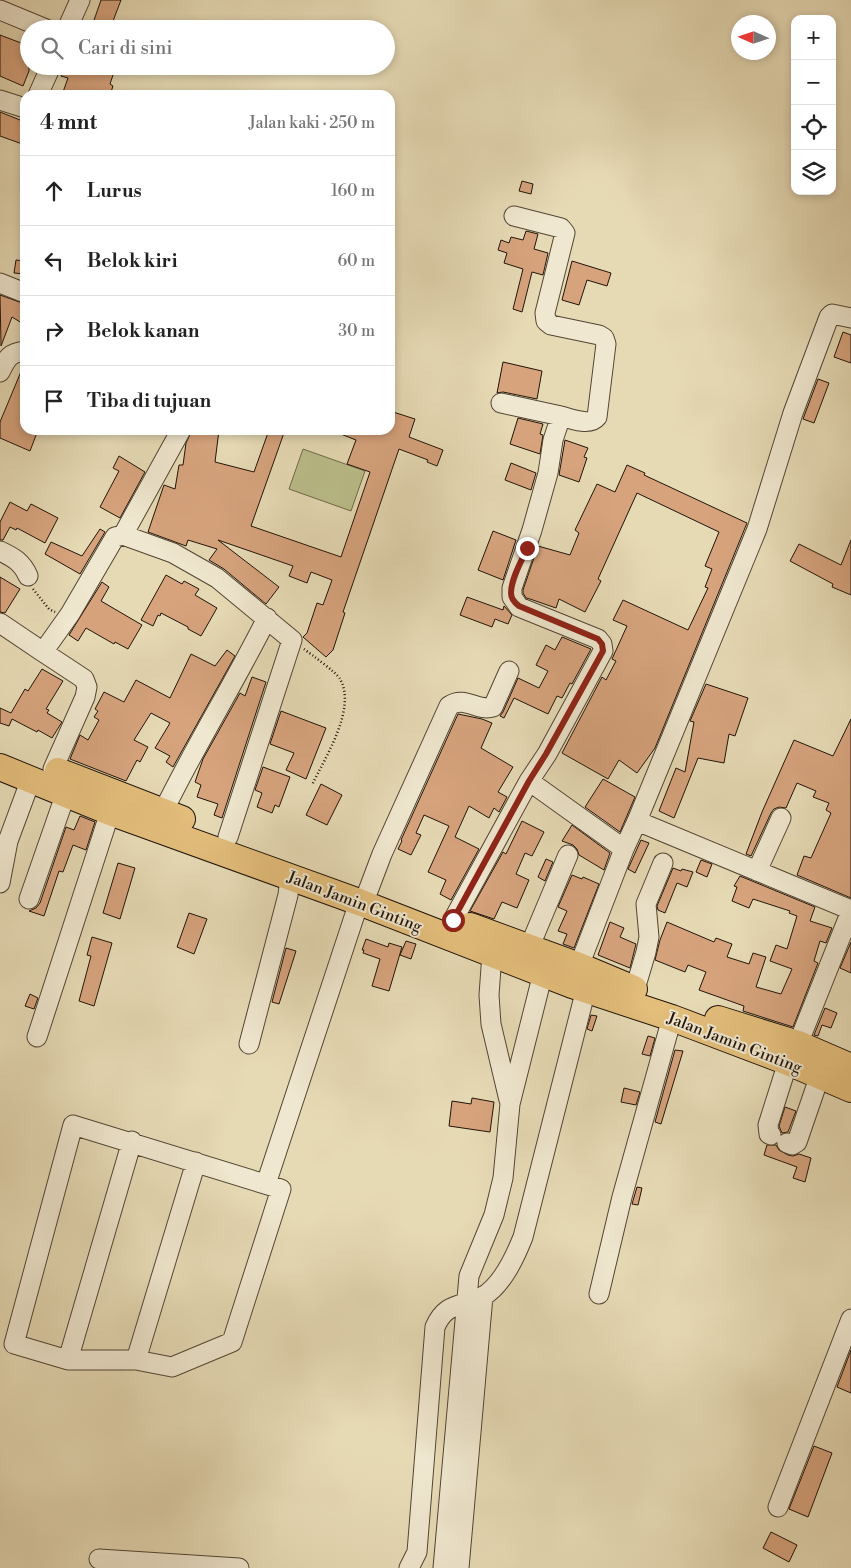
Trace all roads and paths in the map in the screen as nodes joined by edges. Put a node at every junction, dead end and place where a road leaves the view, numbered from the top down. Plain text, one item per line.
1 (80, 0) edge
2 (2, 7) edge
3 (28, 20) edge
4 (71, 20) edge
5 (47, 75) edge
6 (40, 90) edge
7 (0, 100) edge
8 (20, 106) edge
9 (514, 216) dead end
10 (0, 283) edge
11 (20, 291) edge
12 (851, 318) edge
13 (20, 352) edge
14 (0, 372) edge
15 (501, 403) dead end
16 (561, 416) junction
17 (178, 435) edge
18 (123, 536) junction
19 (0, 551) edge
20 (28, 576) joint
21 (70, 614) junction
22 (267, 618) junction
23 (0, 623) edge
24 (292, 640) junction
25 (43, 652) junction
26 (509, 671) dead end
27 (0, 750) edge
28 (0, 767) edge
29 (42, 774) junction
30 (529, 781) junction
31 (312, 785) dead end
32 (66, 793) junction
33 (110, 812) junction
34 (163, 812) junction
35 (781, 818) dead end
36 (637, 820) junction
37 (228, 837) junction
38 (624, 848) junction
39 (568, 855) dead end
40 (663, 863) dead end
41 (757, 871) junction
42 (290, 877) junction
43 (0, 882) edge
44 (364, 896) junction
45 (29, 899) dead end
46 (851, 910) edge
47 (453, 920) junction
48 (529, 948) junction
49 (492, 954) junction
50 (543, 974) junction
51 (582, 977) junction
52 (635, 989) junction
53 (672, 1018) junction
54 (36, 1037) dead end
55 (249, 1044) dead end
56 (793, 1053) junction
57 (851, 1067) edge
58 (820, 1075) junction
59 (851, 1088) edge
60 (510, 1104) junction
61 (132, 1141) junction
62 (196, 1162) junction
63 (266, 1184) junction
64 (600, 1294) dead end
65 (474, 1299) junction
66 (851, 1319) edge
67 (68, 1360) junction
68 (136, 1360) junction
69 (778, 1507) dead end
70 (99, 1559) dead end
71 (239, 1568) edge
72 (409, 1568) edge
73 (443, 1568) edge
74 (459, 1568) edge

1 - 4 street
2 - 3 street
5 - 6 street
7 - 8 street
9 - 16 street
10 - 11 street
12 - 36 street
13 - 14 street
15 - 16 street
16 - 30 street
17 - 18 street
18 - 21 street
18 - 22 street
19 - 20 street
20 - 21 path
21 - 25 street
22 - 24 street
22 - 34 street
23 - 25 street
24 - 31 path
24 - 37 street
25 - 29 street
26 - 44 street
27 - 29 highway, Jalan Jamin Ginting
28 - 29 highway, Jalan Jamin Ginting
29 - 32 highway, Jalan Jamin Ginting
29 - 34 highway, Jalan Jamin Ginting
29 - 43 street
30 - 38 street
30 - 47 street
32 - 33 highway, Jalan Jamin Ginting
32 - 45 street
33 - 42 highway, Jalan Jamin Ginting
33 - 54 street
34 - 37 highway, Jalan Jamin Ginting
35 - 41 street
36 - 38 street
36 - 41 street
37 - 44 highway, Jalan Jamin Ginting
38 - 51 street
39 - 48 street
40 - 52 street
41 - 46 street
42 - 44 highway, Jalan Jamin Ginting
42 - 55 street
44 - 47 highway, Jalan Jamin Ginting
44 - 49 highway, Jalan Jamin Ginting
44 - 63 street
46 - 56 street
47 - 48 highway, Jalan Jamin Ginting
48 - 51 highway, Jalan Jamin Ginting
49 - 50 highway, Jalan Jamin Ginting
49 - 60 street
50 - 51 highway, Jalan Jamin Ginting
50 - 60 street
51 - 52 highway, Jalan Jamin Ginting
51 - 53 highway, Jalan Jamin Ginting
51 - 65 street
52 - 56 highway, Jalan Jamin Ginting
53 - 56 highway, Jalan Jamin Ginting
53 - 64 street
56 - 57 highway, Jalan Jamin Ginting
56 - 58 highway, Jalan Jamin Ginting
56 - 58 street
58 - 59 highway, Jalan Jamin Ginting
60 - 65 street
61 - 62 street
61 - 67 street
61 - 67 street
62 - 63 street
62 - 68 street
63 - 68 street
65 - 72 street
65 - 73 street
65 - 74 street
66 - 69 street
67 - 68 street
70 - 71 street

